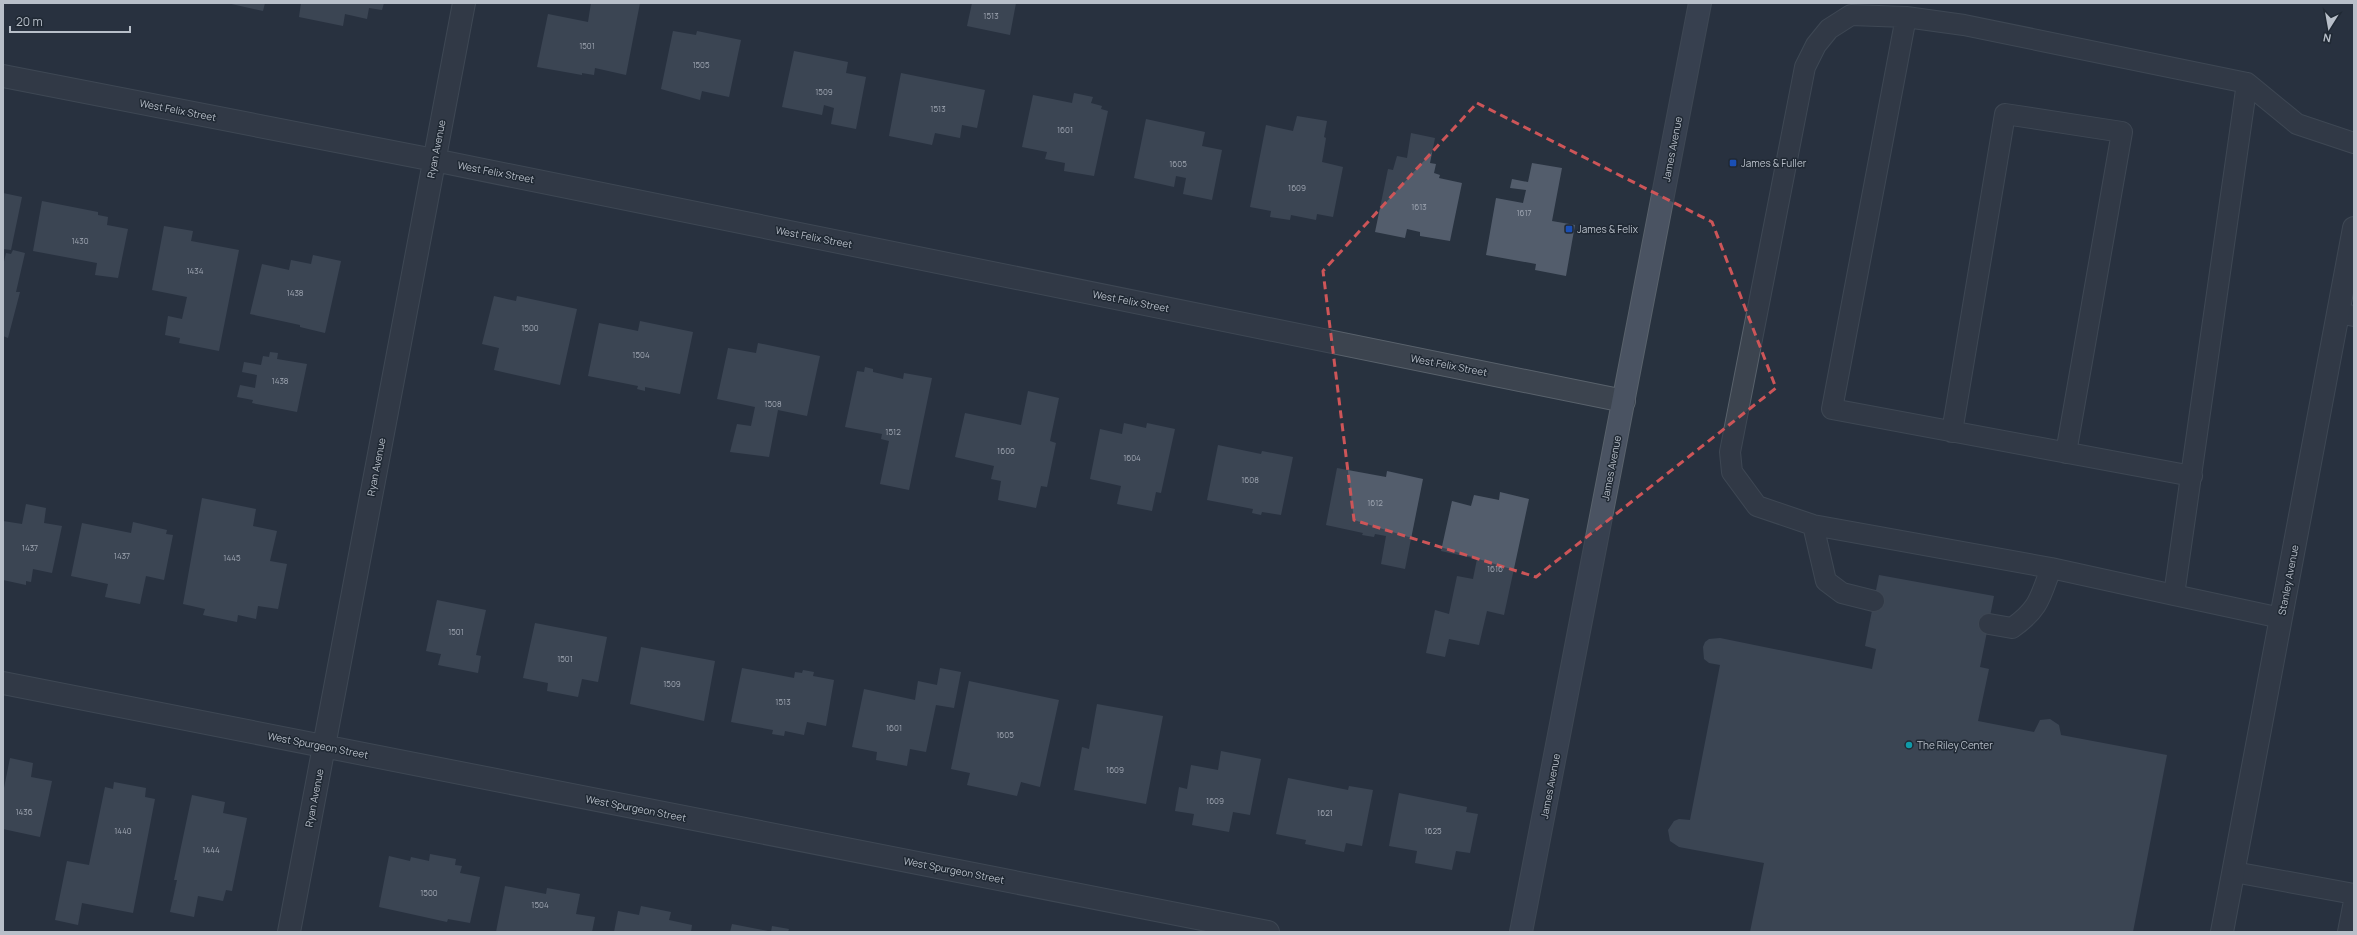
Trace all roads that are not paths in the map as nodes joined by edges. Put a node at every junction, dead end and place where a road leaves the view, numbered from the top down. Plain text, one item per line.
1 (464, 3) edge
2 (1700, 3) edge
3 (1906, 17) junction
4 (3, 76) edge
5 (2247, 83) junction
6 (2354, 143) edge
7 (434, 160) junction
8 (2354, 228) edge
9 (2346, 315) edge
10 (1624, 400) junction
11 (1952, 432) junction
12 (2066, 453) junction
13 (2192, 476) junction
14 (1813, 525) junction
15 (2051, 568) junction
16 (2174, 595) junction
17 (1874, 601) dead end
18 (2281, 618) junction
19 (1989, 624) dead end
20 (3, 683) edge
21 (324, 746) junction
22 (2234, 872) junction
23 (2354, 894) edge
24 (2354, 901) edge
25 (289, 932) edge
26 (1268, 932) edge
27 (1521, 932) edge
28 (2222, 932) edge
29 (2348, 932) edge

1 - 7 street, Ryan Avenue
2 - 10 main road, James Avenue
3 - 5 lane
3 - 11 lane
3 - 14 lane
4 - 7 street, West Felix Street
5 - 6 lane
5 - 13 lane
7 - 10 street, West Felix Street
7 - 21 street, Ryan Avenue
8 - 9 street, Stanley Avenue
9 - 18 street, Stanley Avenue
10 - 27 main road, James Avenue
11 - 12 lane
11 - 12 lane
12 - 13 lane
13 - 16 lane
14 - 15 lane
14 - 17 lane
15 - 16 lane
15 - 19 lane
16 - 18 lane
18 - 22 street, Stanley Avenue
20 - 21 street, West Spurgeon Street
21 - 25 street, Ryan Avenue
21 - 26 street, West Spurgeon Street
22 - 23 lane
22 - 28 street, Stanley Avenue
24 - 29 lane

